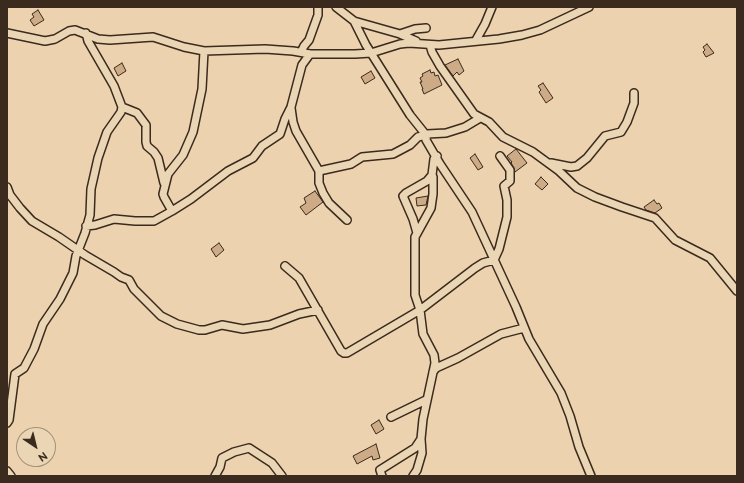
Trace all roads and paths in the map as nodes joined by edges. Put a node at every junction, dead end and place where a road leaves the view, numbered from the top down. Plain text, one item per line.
1 (318, 7) edge
2 (336, 7) edge
3 (492, 7) edge
4 (589, 7) edge
5 (354, 21) junction
6 (426, 28) dead end
7 (7, 33) edge
8 (86, 33) junction
9 (400, 34) junction
10 (476, 40) junction
11 (420, 43) junction
12 (430, 45) junction
13 (204, 51) junction
14 (301, 52) junction
15 (371, 53) junction
16 (310, 54) junction
17 (634, 93) dead end
18 (122, 107) junction
19 (291, 108) junction
20 (480, 118) junction
21 (426, 137) junction
22 (437, 156) junction
23 (500, 156) dead end
24 (547, 162) junction
25 (319, 171) junction
26 (432, 175) junction
27 (7, 187) edge
28 (164, 189) junction
29 (172, 211) junction
30 (347, 220) dead end
31 (86, 226) junction
32 (418, 233) junction
33 (78, 250) junction
34 (494, 260) junction
35 (285, 266) dead end
36 (737, 291) edge
37 (318, 310) junction
38 (420, 310) junction
39 (524, 328) junction
40 (433, 372) junction
41 (426, 400) junction
42 (391, 417) dead end
43 (7, 423) edge
44 (421, 439) junction
45 (7, 471) edge
46 (11, 476) edge
47 (215, 476) edge
48 (282, 476) edge
49 (382, 476) edge
50 (413, 476) edge
51 (591, 476) edge

1 - 14 street
2 - 5 street
3 - 10 street
4 - 10 street
5 - 9 street
5 - 15 street
6 - 9 street
7 - 8 street
8 - 13 street
8 - 18 street
9 - 11 street
10 - 12 street
11 - 12 street
11 - 15 street
12 - 20 street
13 - 14 street
13 - 28 street
14 - 16 street
15 - 16 street
15 - 21 street
16 - 19 street
17 - 24 street
18 - 28 street
18 - 31 street
19 - 25 street
19 - 29 street
20 - 21 street
20 - 24 street
21 - 22 street
21 - 25 street
22 - 26 street
22 - 34 street
23 - 34 street
24 - 36 street
25 - 30 street
26 - 32 street
26 - 32 street
27 - 33 street
28 - 29 street
29 - 31 street
31 - 33 street
32 - 38 street
33 - 37 street
33 - 43 street
34 - 38 street
34 - 39 street
35 - 37 street
37 - 38 street
38 - 40 street
39 - 40 street
39 - 51 street
40 - 41 street
41 - 42 street
41 - 44 street
44 - 49 street
44 - 50 street
45 - 46 street
47 - 48 street

